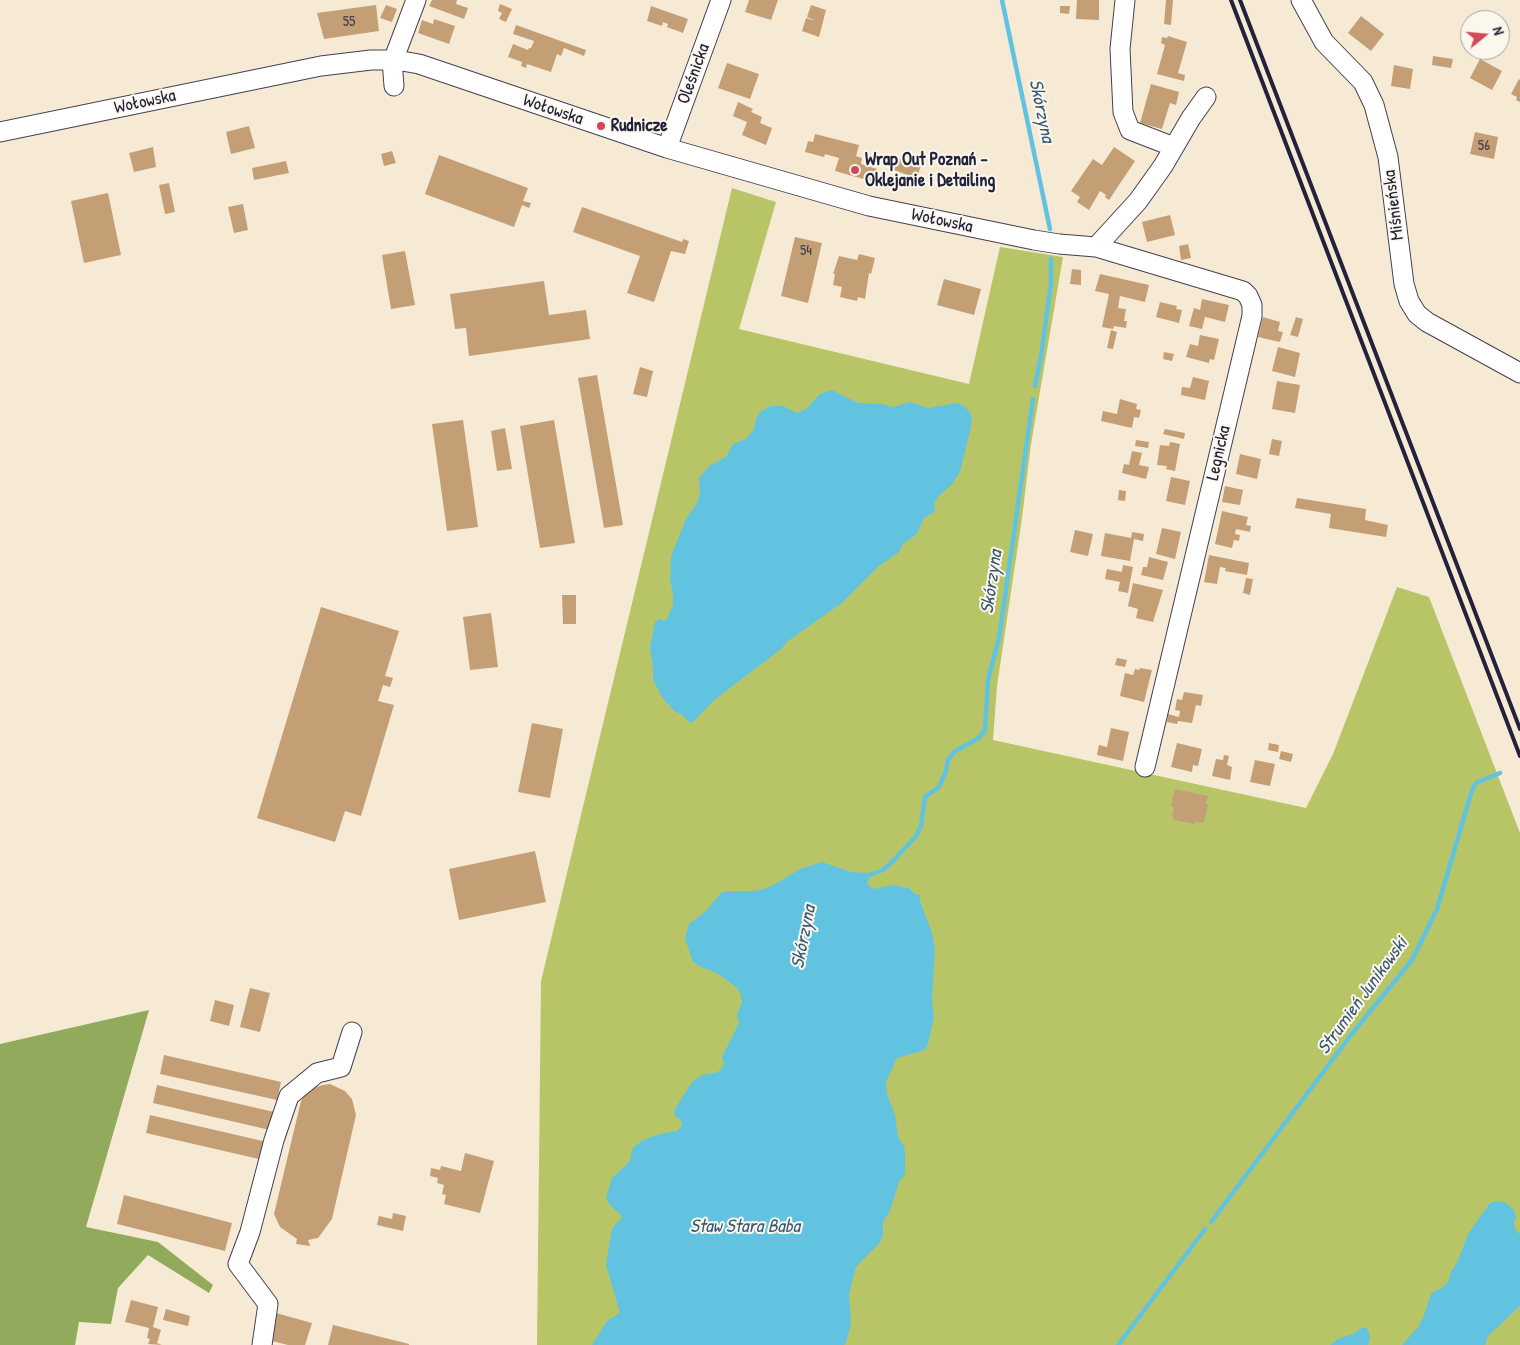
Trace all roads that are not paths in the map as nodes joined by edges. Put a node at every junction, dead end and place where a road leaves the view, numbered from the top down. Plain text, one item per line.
1 (416, 0) edge
2 (722, 0) edge
3 (1125, 0) edge
4 (1301, 0) edge
5 (394, 60) junction
6 (394, 86) dead end
7 (1206, 97) dead end
8 (0, 132) edge
9 (1174, 147) junction
10 (667, 148) junction
11 (1096, 247) junction
12 (1520, 373) edge
13 (1144, 767) dead end
14 (352, 1032) dead end
15 (262, 1345) edge

1 - 5 street
2 - 10 street, Oleśnicka
3 - 9 street
4 - 12 street, Miśnieńska
5 - 6 street
5 - 8 street, Wołowska
5 - 10 street, Wołowska
7 - 9 street
9 - 11 street
10 - 11 street, Wołowska
11 - 13 street, Legnicka
14 - 15 street

